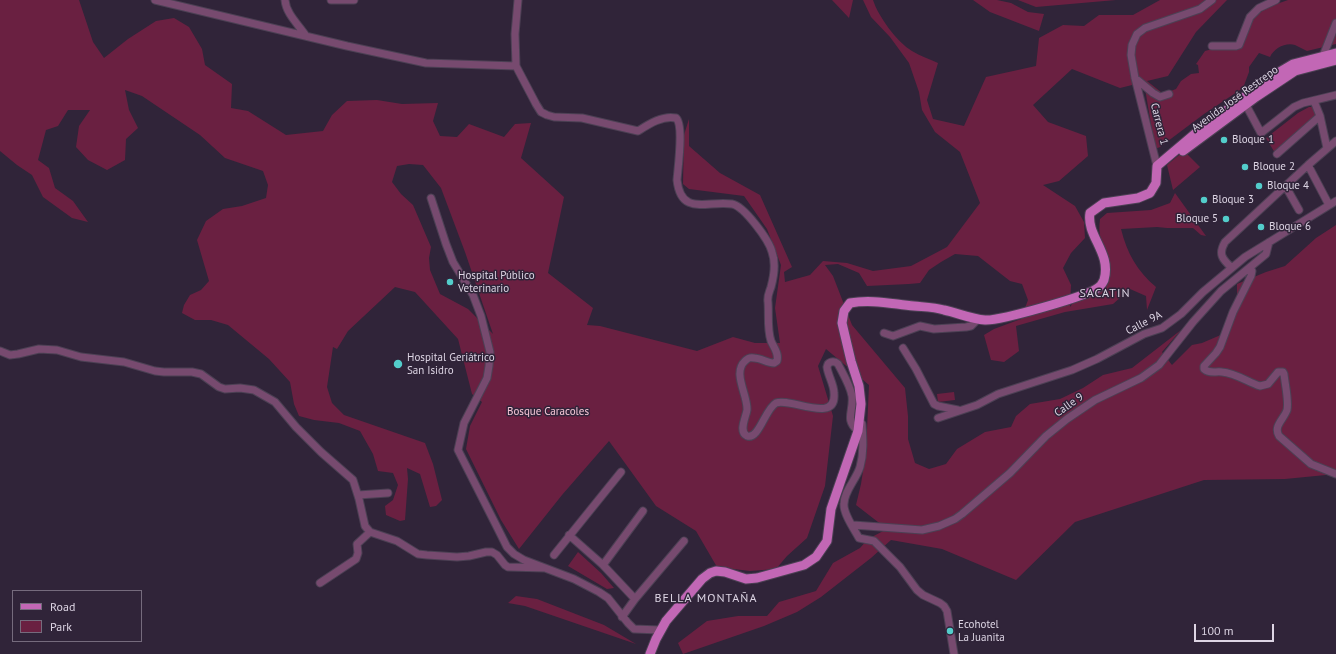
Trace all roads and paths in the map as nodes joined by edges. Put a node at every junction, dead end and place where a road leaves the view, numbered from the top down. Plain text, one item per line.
1 (155, 0) edge
2 (285, 0) edge
3 (331, 0) edge
4 (354, 0) edge
5 (518, 0) edge
6 (1212, 0) edge
7 (1276, 0) edge
8 (1336, 23) edge
9 (306, 36) junction
10 (1212, 46) dead end
11 (1336, 53) edge
12 (1323, 56) junction
13 (1336, 60) edge
14 (516, 66) junction
15 (1135, 78) junction
16 (1169, 94) dead end
17 (1336, 95) edge
18 (1314, 101) junction
19 (1246, 104) junction
20 (1320, 116) junction
21 (1336, 141) edge
22 (1327, 148) junction
23 (1277, 154) dead end
24 (1308, 165) junction
25 (1157, 170) junction
26 (1286, 187) junction
27 (431, 198) dead end
28 (1336, 202) edge
29 (1329, 205) junction
30 (1298, 210) dead end
31 (1269, 242) junction
32 (1232, 268) junction
33 (1250, 268) junction
34 (978, 319) junction
35 (884, 333) dead end
36 (903, 348) dead end
37 (0, 351) edge
38 (861, 404) junction
39 (960, 410) junction
40 (938, 418) dead end
41 (858, 431) junction
42 (621, 472) dead end
43 (1336, 474) edge
44 (388, 492) dead end
45 (358, 495) junction
46 (643, 511) dead end
47 (853, 525) junction
48 (370, 532) junction
49 (569, 535) junction
50 (684, 541) dead end
51 (554, 555) dead end
52 (603, 565) junction
53 (545, 568) junction
54 (320, 584) dead end
55 (635, 599) junction
56 (622, 617) junction
57 (660, 630) junction
58 (650, 654) edge
59 (954, 654) edge

1 - 9 street
2 - 9 street
3 - 4 street
5 - 14 street
6 - 15 street, Carrera 1
7 - 10 street
8 - 12 street
9 - 14 street
11 - 12 main road, Avenida José Restrepo
12 - 25 main road, Avenida José Restrepo
13 - 19 main road, Avenida José Restrepo
14 - 41 street
15 - 16 street
15 - 25 street, Carrera 1
17 - 18 street
18 - 19 street
18 - 20 street
19 - 25 main road, Avenida José Restrepo
20 - 22 street
20 - 23 street
21 - 22 street
22 - 24 street
24 - 26 street
24 - 29 street
25 - 34 main road
26 - 30 street
26 - 32 street
27 - 53 street
28 - 29 street, Calle 9A
29 - 31 street, Calle 9A
31 - 32 street, Calle 9A
31 - 33 street, Calle 9
32 - 39 street, Calle 9A
33 - 43 street
33 - 47 street, Calle 9
34 - 35 street
34 - 38 main road
36 - 39 street
37 - 45 street
38 - 41 main road
38 - 47 street
39 - 40 street, Calle 9A
41 - 57 main road
42 - 49 street
44 - 45 street
45 - 48 street
46 - 52 street
47 - 59 street
48 - 53 street
48 - 54 street
49 - 51 street
49 - 52 street
50 - 55 street
52 - 55 street
53 - 56 street
55 - 56 street
56 - 57 street
57 - 58 main road

